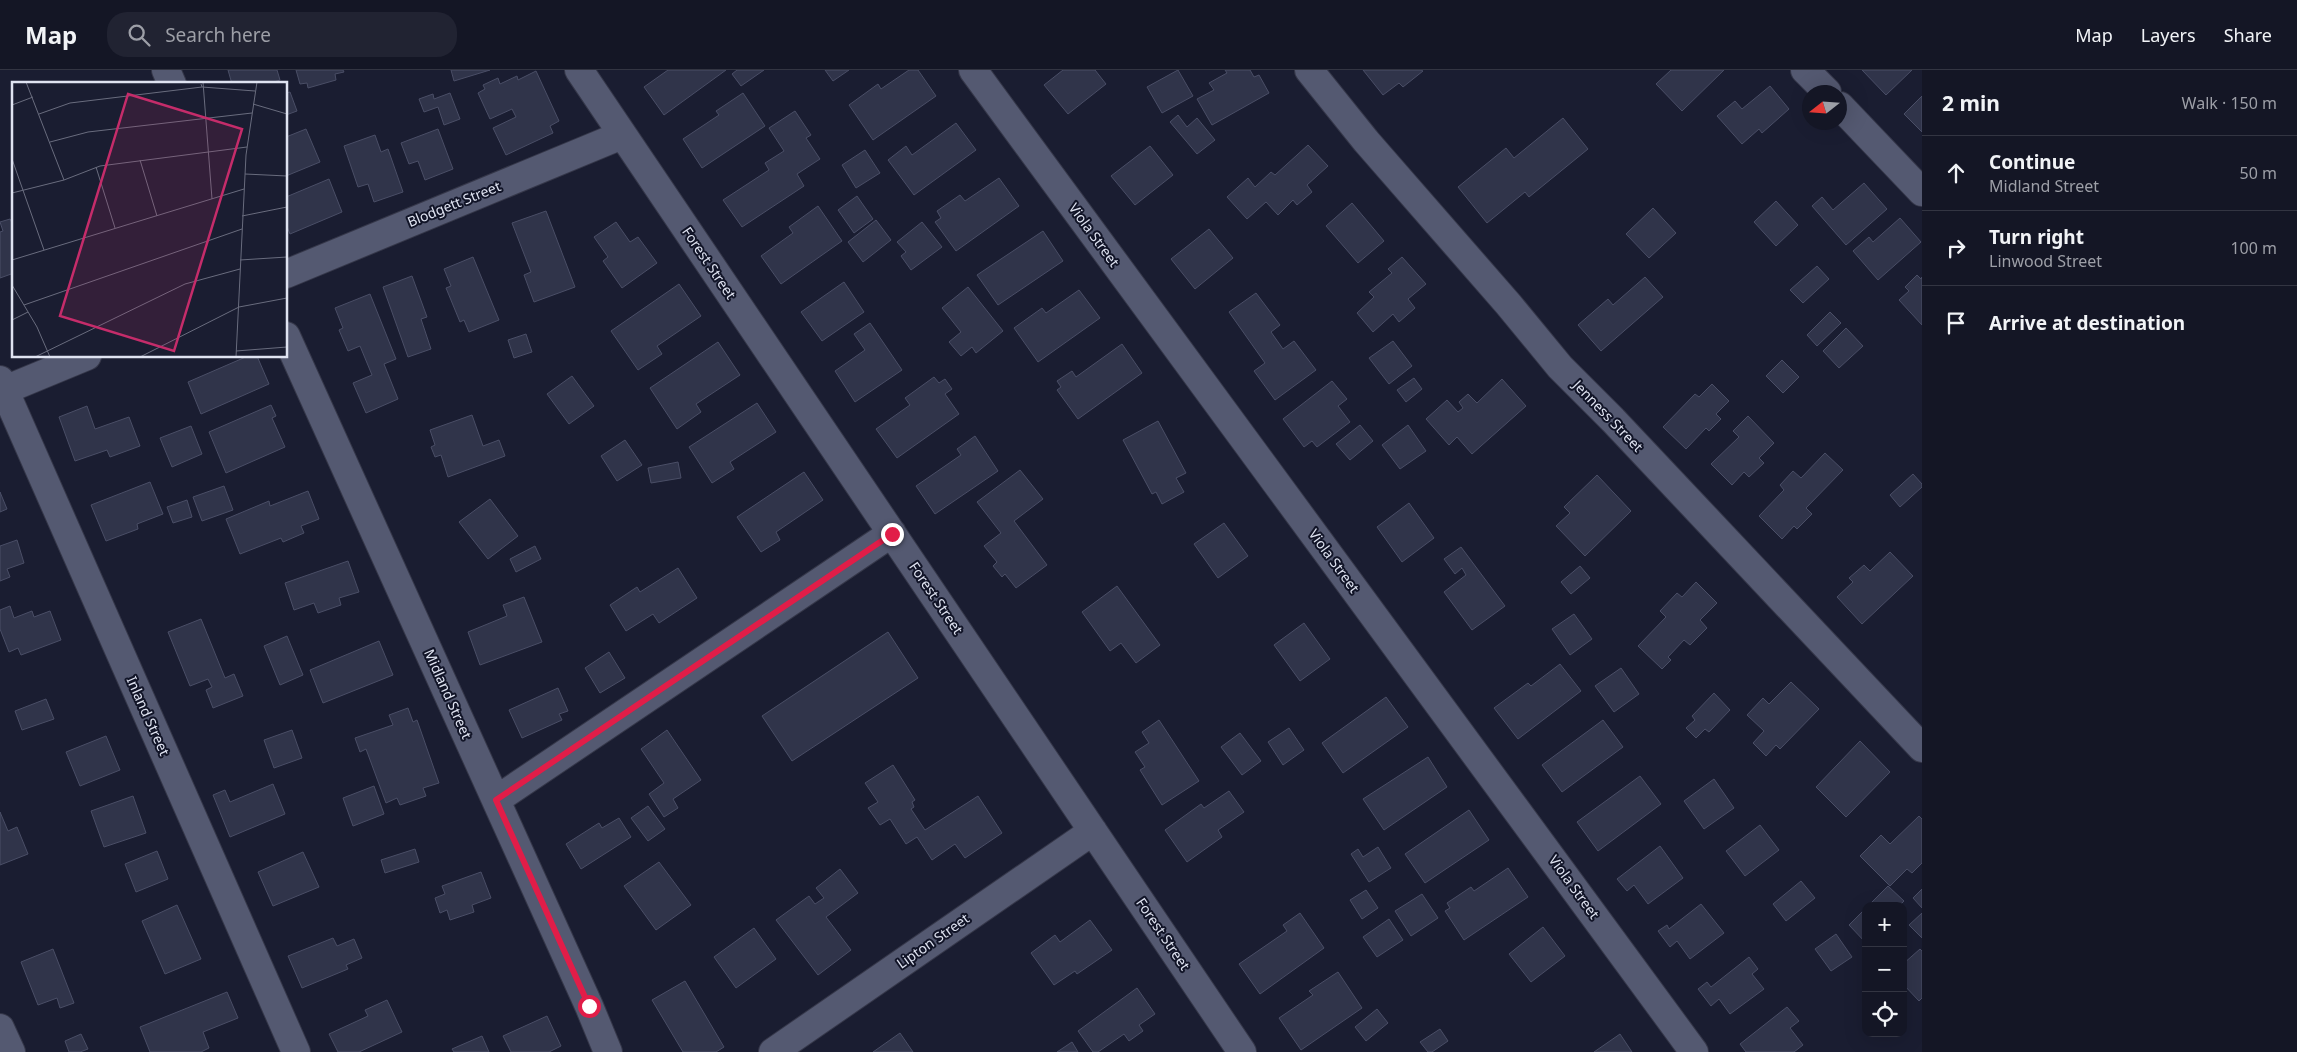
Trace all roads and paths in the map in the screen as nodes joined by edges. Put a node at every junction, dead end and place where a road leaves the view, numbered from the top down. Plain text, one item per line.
1 (166, 70) edge
2 (578, 70) edge
3 (974, 70) edge
4 (1309, 70) edge
5 (1805, 70) edge
6 (171, 82) edge
7 (1819, 85) edge
8 (1847, 113) edge
9 (622, 135) junction
10 (1921, 190) edge
11 (288, 273) edge
12 (288, 340) edge
13 (82, 358) edge
14 (2, 387) edge
15 (892, 534) junction
16 (1922, 748) edge
17 (496, 800) junction
18 (1093, 830) junction
19 (0, 1028) edge
20 (11, 1052) edge
21 (296, 1052) edge
22 (608, 1052) edge
23 (773, 1052) edge
24 (1242, 1052) edge
25 (1694, 1052) edge

1 - 6 street
2 - 9 street, Forest Street
3 - 25 street, Viola Street
4 - 16 street, Jenness Street
5 - 7 street
8 - 10 street
9 - 11 street, Blodgett Street
9 - 15 street, Forest Street
12 - 17 street, Midland Street
13 - 14 street
14 - 21 street, Inland Street
15 - 17 street
15 - 18 street, Forest Street
17 - 22 street, Midland Street
18 - 23 street, Lipton Street
18 - 24 street, Forest Street
19 - 20 street

